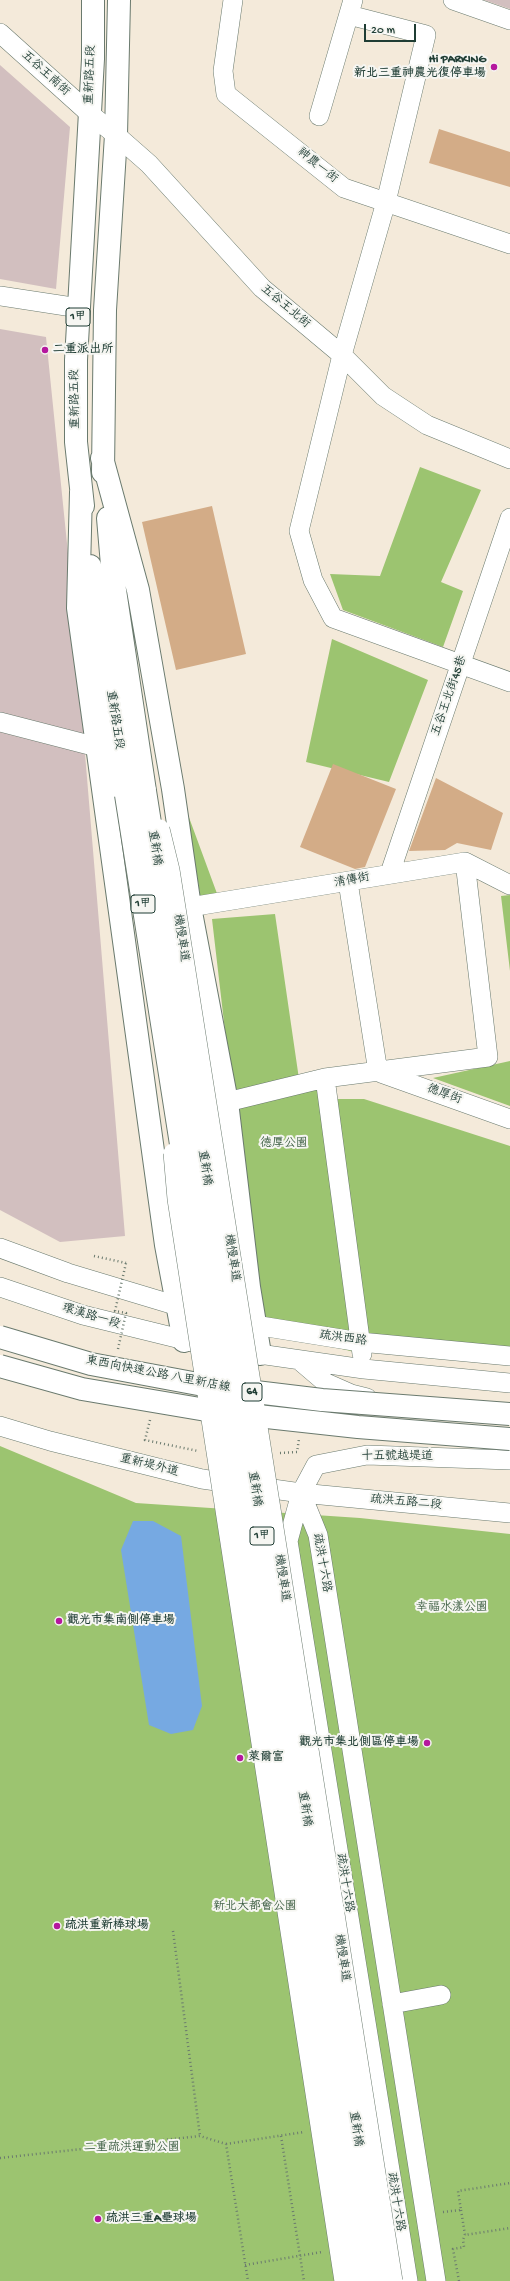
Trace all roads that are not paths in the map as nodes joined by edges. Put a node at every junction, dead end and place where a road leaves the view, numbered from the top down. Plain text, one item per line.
1 (93, 0) edge
2 (119, 0) edge
3 (233, 0) edge
4 (453, 0) edge
5 (351, 8) edge
6 (510, 20) edge
7 (0, 33) edge
8 (90, 114) junction
9 (319, 116) dead end
10 (116, 135) junction
11 (386, 202) junction
12 (510, 244) edge
13 (0, 296) edge
14 (79, 308) junction
15 (342, 355) junction
16 (102, 458) junction
17 (510, 459) edge
18 (81, 492) junction
19 (510, 518) edge
20 (461, 664) junction
21 (510, 682) edge
22 (0, 722) edge
23 (97, 747) junction
24 (141, 792) junction
25 (465, 862) junction
26 (390, 873) junction
27 (348, 882) junction
28 (510, 885) edge
29 (190, 907) junction
30 (160, 1013) junction
31 (378, 1072) junction
32 (325, 1078) junction
33 (227, 1102) junction
34 (510, 1119) edge
35 (0, 1248) edge
36 (0, 1287) edge
37 (178, 1307) junction
38 (255, 1326) junction
39 (0, 1337) edge
40 (184, 1341) junction
41 (360, 1342) junction
42 (260, 1354) junction
43 (510, 1356) edge
44 (299, 1360) junction
45 (0, 1366) edge
46 (364, 1369) junction
47 (510, 1383) edge
48 (510, 1415) edge
49 (0, 1426) edge
50 (510, 1439) edge
51 (510, 1460) edge
52 (301, 1493) junction
53 (510, 1513) edge
54 (441, 1995) dead end
55 (392, 2004) junction
56 (344, 2281) edge
57 (360, 2281) edge
58 (378, 2281) edge
59 (393, 2281) edge
60 (408, 2281) edge
61 (436, 2281) edge

1 - 8 main road, 重新路五段 / 1甲
2 - 10 main road, 重新路五段 / 1甲
3 - 11 street, 神農一街
4 - 6 street
5 - 9 street
5 - 11 street
7 - 8 street, 五谷王南街
8 - 10 street, 五谷王北街
8 - 14 main road, 重新路五段 / 1甲
10 - 15 street, 五谷王北街
10 - 16 main road, 重新路五段 / 1甲
11 - 12 street, 神農一街
11 - 15 street
13 - 14 street
14 - 18 main road, 重新路五段 / 1甲
15 - 17 street, 五谷王北街
15 - 20 street
16 - 24 main road, 重新路五段 / 1甲
16 - 29 main road
18 - 23 main road
18 - 24 main road, 重新路五段 / 1甲
19 - 20 street, 五谷王北街45巷
20 - 21 street
20 - 26 street, 五谷王北街45巷
22 - 23 street
23 - 37 main road
24 - 30 main road, 重新橋 / 1甲, bridge
24 - 58 main road, 重新橋 / 1甲, bridge
24 - 59 street, 機慢車道, bridge
25 - 26 street, 清傳街
25 - 28 street
25 - 31 street
26 - 27 street, 清傳街
27 - 29 street, 清傳街
27 - 31 street
29 - 33 main road
30 - 56 street, bridge
30 - 57 main road, 重新橋 / 1甲, bridge
31 - 32 street
31 - 34 street, 德厚街
32 - 33 street
32 - 41 street
33 - 38 main road
35 - 37 street
36 - 40 street, 環漢路一段
37 - 38 street, 疏洪西路
37 - 40 main road
38 - 41 street, 疏洪西路
38 - 42 main road
39 - 48 main road, 東西向快速公路 八里新店線 / 64, bridge
40 - 42 street
41 - 43 street, 疏洪西路
41 - 46 street
42 - 44 street
44 - 46 street
44 - 48 street
45 - 50 main road, 東西向快速公路 八里新店線 / 64, bridge
46 - 47 street
49 - 52 street, 重新堤外道
51 - 52 street, 十五號越堤道
52 - 53 street, 疏洪五路二段
52 - 55 street, 疏洪十六路
52 - 60 street, 疏洪十六路
54 - 55 street
55 - 61 street, 疏洪十六路

